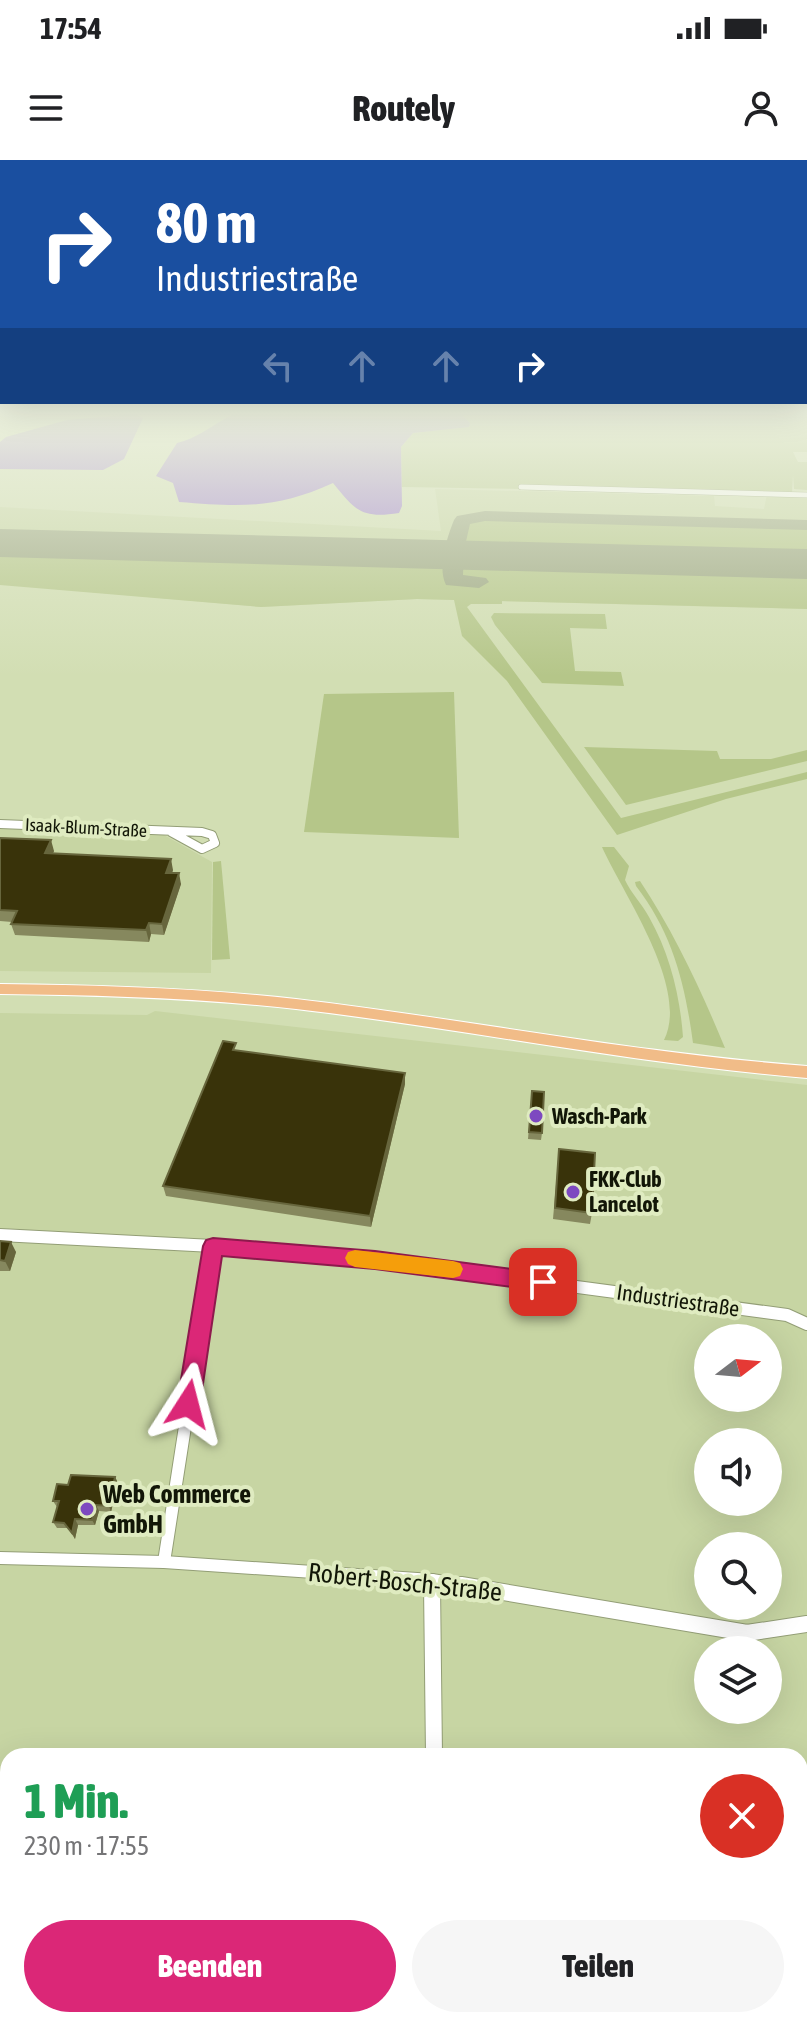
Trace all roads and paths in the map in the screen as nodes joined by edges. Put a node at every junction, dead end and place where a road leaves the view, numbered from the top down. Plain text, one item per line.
1 (0, 824) edge
2 (171, 832) junction
3 (0, 989) edge
4 (807, 1072) edge
5 (0, 1235) edge
6 (213, 1246) junction
7 (807, 1324) edge
8 (0, 1558) edge
9 (164, 1562) junction
10 (432, 1580) junction
11 (807, 1624) edge
12 (434, 1748) edge

1 - 2 street, Isaak-Blum-Straße
2 - 2 street, Isaak-Blum-Straße
3 - 4 main road
5 - 6 street, Industriestraße
6 - 7 street, Industriestraße
6 - 9 street
8 - 9 street, Robert-Bosch-Straße
9 - 10 street, Robert-Bosch-Straße
10 - 11 street, Robert-Bosch-Straße
10 - 12 street

